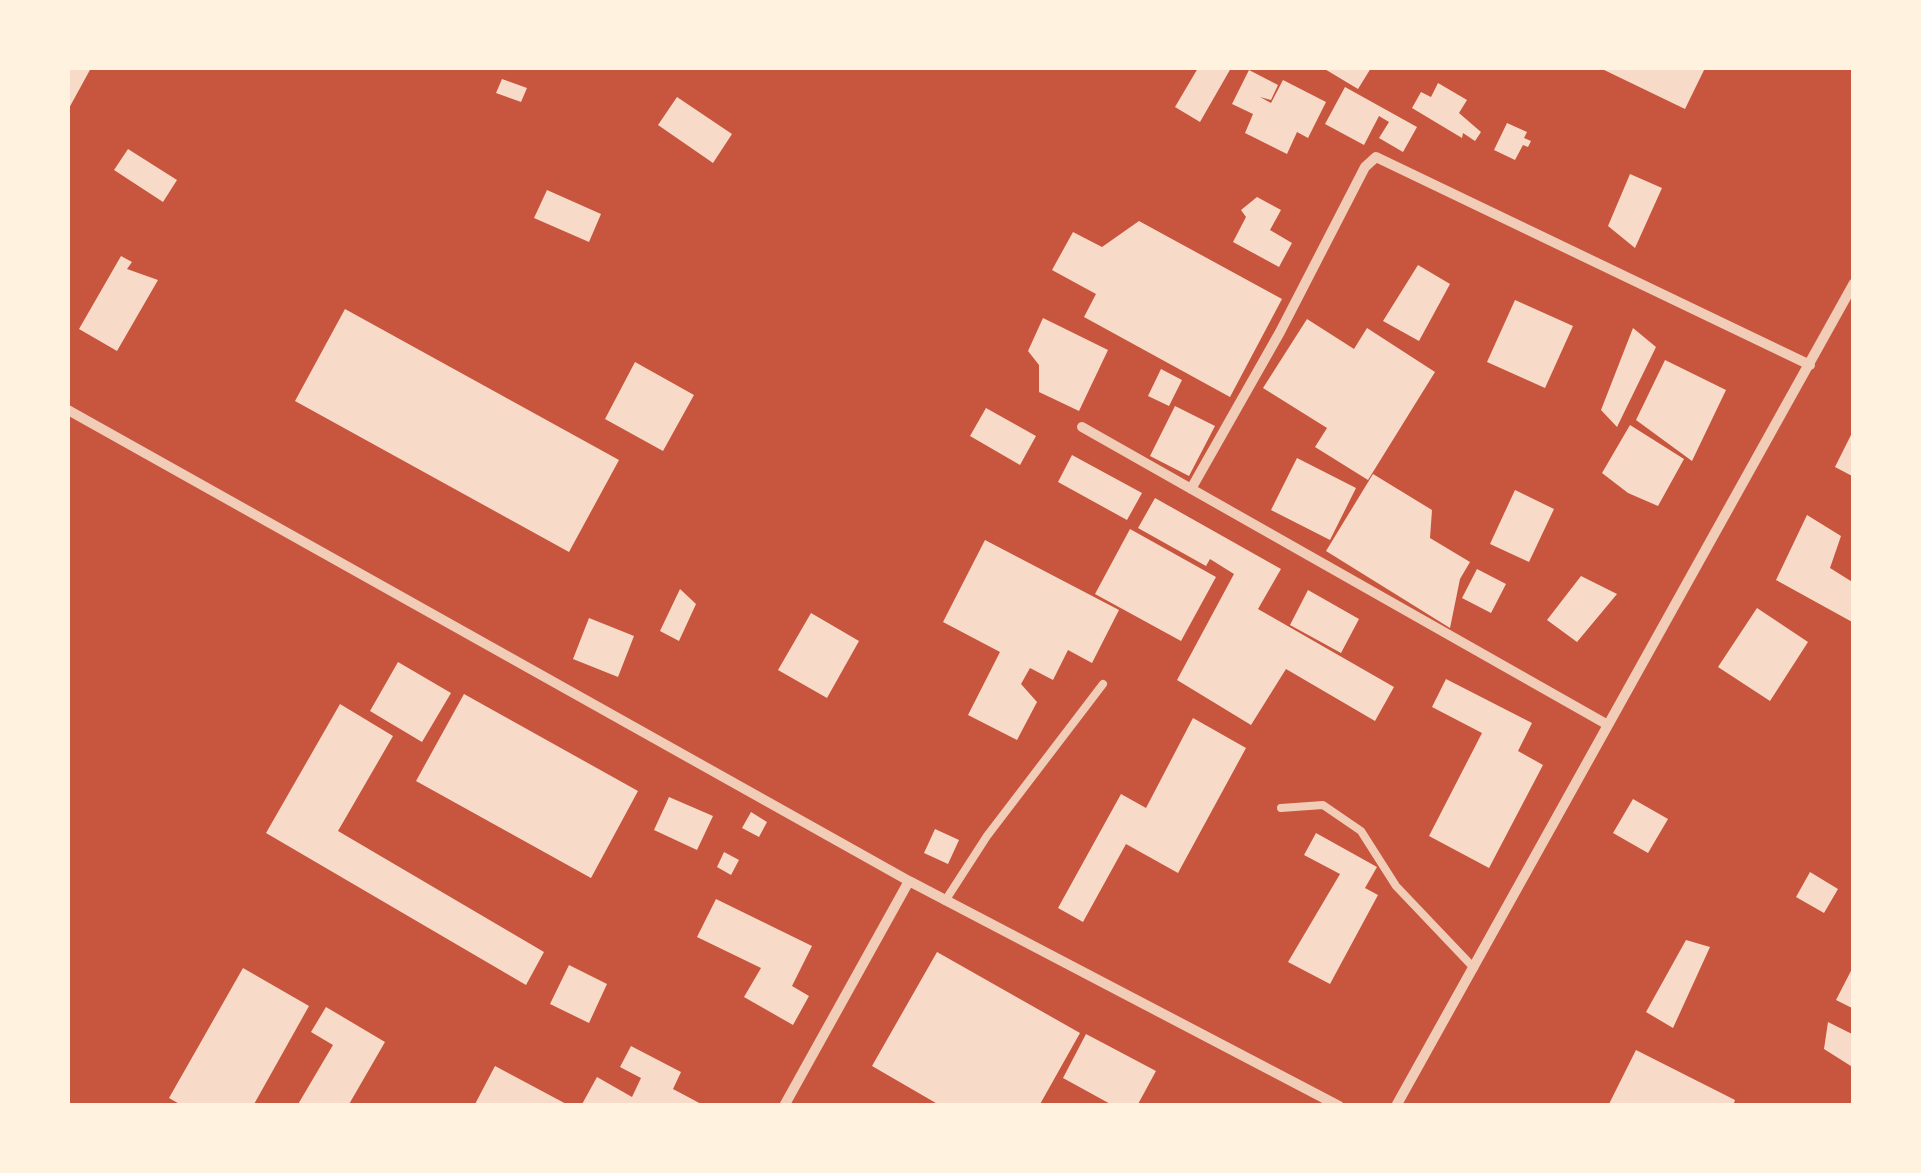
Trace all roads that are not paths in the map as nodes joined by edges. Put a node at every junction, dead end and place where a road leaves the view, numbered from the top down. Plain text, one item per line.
1 (1854, 283) edge
2 (1810, 365) junction
3 (68, 410) edge
4 (1082, 427) dead end
5 (1190, 489) junction
6 (1103, 684) dead end
7 (1608, 725) junction
8 (1281, 808) dead end
9 (908, 882) junction
10 (945, 901) junction
11 (1474, 968) junction
12 (784, 1106) edge
13 (1340, 1106) edge
14 (1396, 1106) edge

1 - 2 street
2 - 5 street
2 - 7 street
3 - 9 street
4 - 5 street
5 - 7 street
6 - 10 lane
7 - 11 street
8 - 11 lane
9 - 10 street
9 - 12 street
10 - 13 street
11 - 14 street

